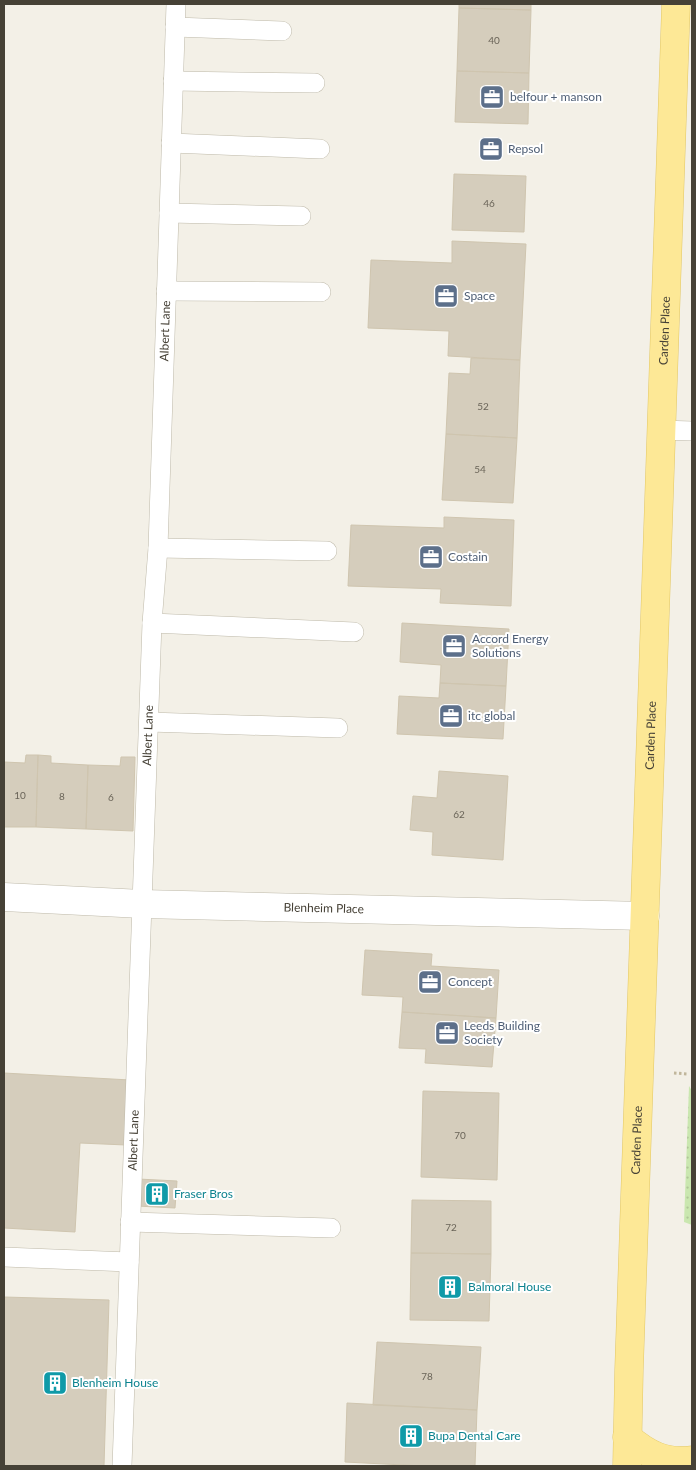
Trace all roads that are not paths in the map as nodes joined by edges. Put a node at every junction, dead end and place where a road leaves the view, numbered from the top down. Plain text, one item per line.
1 (176, 4) edge
2 (676, 4) edge
3 (175, 28) junction
4 (282, 32) dead end
5 (173, 81) junction
6 (315, 83) dead end
7 (171, 143) junction
8 (320, 149) dead end
9 (169, 213) junction
10 (301, 216) dead end
11 (166, 291) junction
12 (321, 292) dead end
13 (661, 430) junction
14 (692, 431) edge
15 (158, 548) junction
16 (327, 552) dead end
17 (152, 624) junction
18 (354, 632) dead end
19 (149, 722) junction
20 (338, 728) dead end
21 (4, 897) edge
22 (142, 904) junction
23 (645, 916) junction
24 (130, 1222) junction
25 (330, 1228) dead end
26 (4, 1258) edge
27 (129, 1262) junction
28 (627, 1437) junction
29 (692, 1460) edge
30 (122, 1466) edge
31 (627, 1466) edge

1 - 3 lane, Albert Lane
2 - 13 main road, Carden Place
3 - 4 lane
3 - 5 lane, Albert Lane
5 - 6 lane
5 - 7 lane, Albert Lane
7 - 8 lane
7 - 9 lane, Albert Lane
9 - 10 lane
9 - 11 lane, Albert Lane
11 - 12 lane
11 - 15 lane, Albert Lane
13 - 14 lane
13 - 23 main road, Carden Place
15 - 16 lane
15 - 17 lane, Albert Lane
17 - 18 lane
17 - 19 lane, Albert Lane
19 - 20 lane
19 - 22 lane, Albert Lane
21 - 22 street, Blenheim Place
22 - 23 street, Blenheim Place
22 - 24 lane, Albert Lane
23 - 28 main road, Carden Place
24 - 25 lane
24 - 27 lane, Albert Lane
26 - 27 lane
27 - 30 lane, Albert Lane
28 - 29 main road
28 - 31 main road, Carden Place

